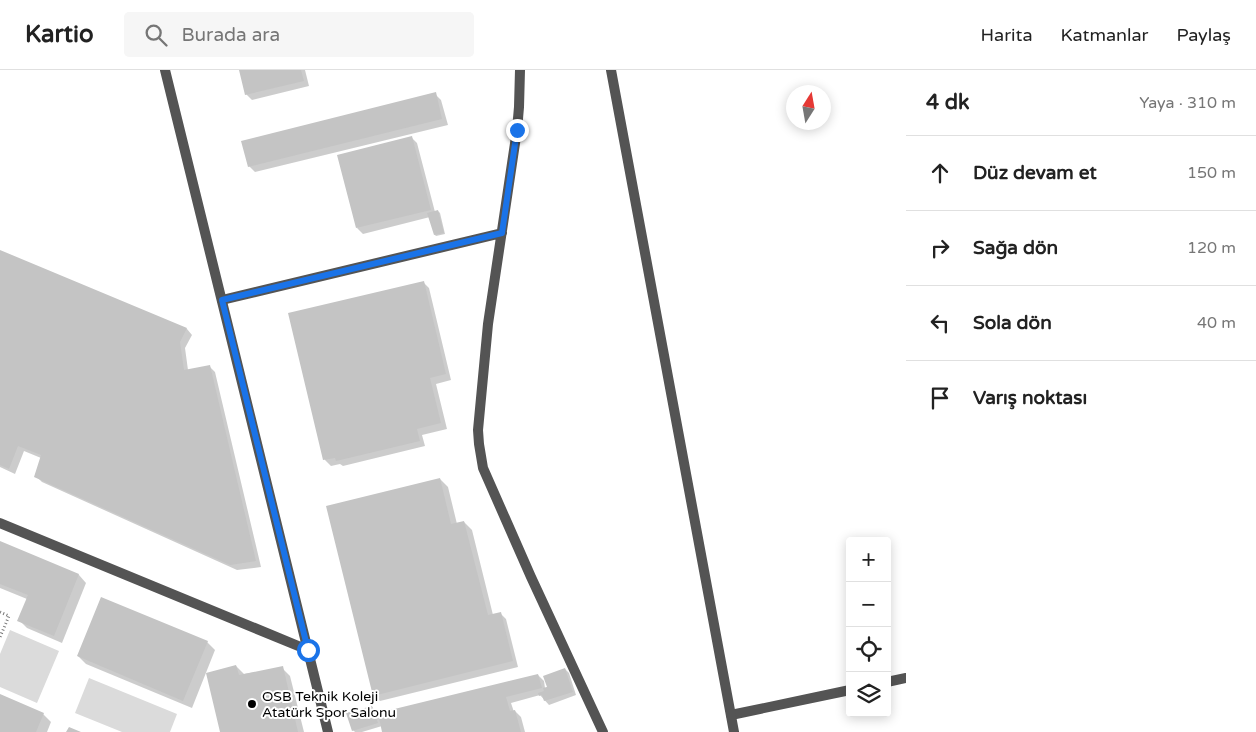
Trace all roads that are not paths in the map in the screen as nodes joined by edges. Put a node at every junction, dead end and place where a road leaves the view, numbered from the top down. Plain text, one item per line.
1 (165, 70) edge
2 (520, 70) edge
3 (611, 70) edge
4 (502, 233) junction
5 (222, 300) junction
6 (0, 523) edge
7 (308, 650) junction
8 (906, 678) edge
9 (891, 681) edge
10 (846, 691) edge
11 (731, 715) junction
12 (328, 732) edge
13 (603, 732) edge
14 (734, 732) edge

1 - 5 street
2 - 4 street
3 - 11 street
4 - 5 street
4 - 13 street
5 - 7 street
6 - 7 street
7 - 12 street
8 - 9 street
10 - 11 street
11 - 14 street

